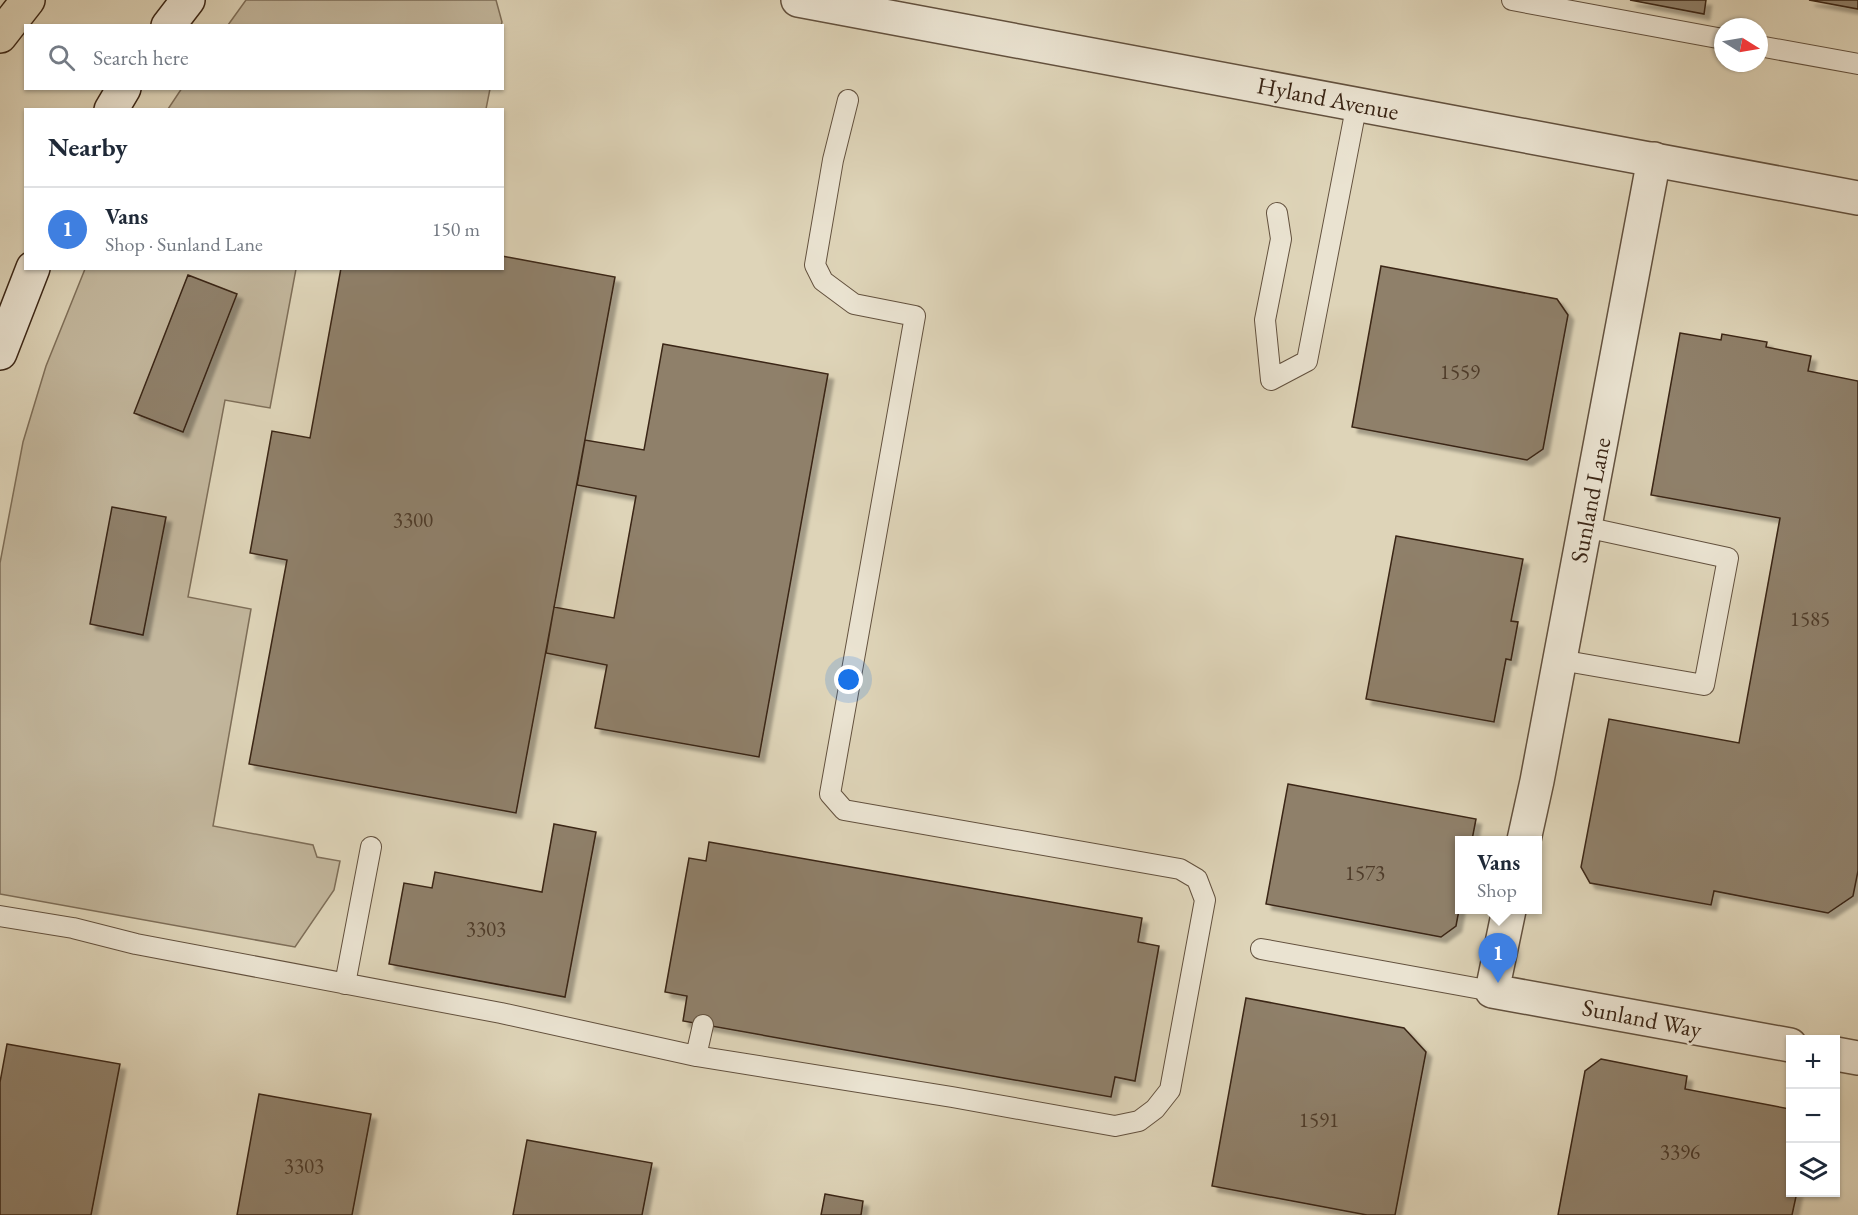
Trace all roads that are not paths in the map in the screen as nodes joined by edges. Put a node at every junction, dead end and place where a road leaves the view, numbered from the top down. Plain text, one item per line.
1 (28, 0) edge
2 (188, 0) edge
3 (798, 0) edge
4 (1512, 0) edge
5 (867, 4) edge
6 (170, 24) edge
7 (0, 36) edge
8 (1714, 37) edge
9 (1768, 48) edge
10 (1858, 64) edge
11 (123, 90) edge
12 (848, 100) dead end
13 (1357, 104) junction
14 (112, 108) edge
15 (1654, 159) junction
16 (1858, 198) edge
17 (1277, 213) dead end
18 (32, 270) edge
19 (0, 354) edge
20 (1585, 526) junction
21 (1560, 660) junction
22 (1525, 836) edge
23 (371, 847) dead end
24 (1508, 914) edge
25 (0, 916) edge
26 (1261, 949) dead end
27 (345, 984) junction
28 (1492, 991) junction
29 (704, 1025) dead end
30 (1786, 1045) edge
31 (1840, 1055) edge
32 (696, 1056) junction
33 (1858, 1058) edge

1 - 7 highway
2 - 6 street
3 - 5 street, Hyland Avenue
4 - 8 lane
5 - 13 street, Hyland Avenue
9 - 10 lane
11 - 14 street
12 - 32 lane
13 - 15 street, Hyland Avenue
13 - 17 lane
15 - 16 street, Hyland Avenue
15 - 20 street, Sunland Lane
18 - 19 street
20 - 21 street, Sunland Lane
20 - 21 lane
21 - 22 street, Sunland Lane
23 - 27 lane
24 - 28 street
25 - 27 lane
26 - 28 lane
27 - 32 lane
28 - 30 street, Sunland Way
29 - 32 lane
31 - 33 street

